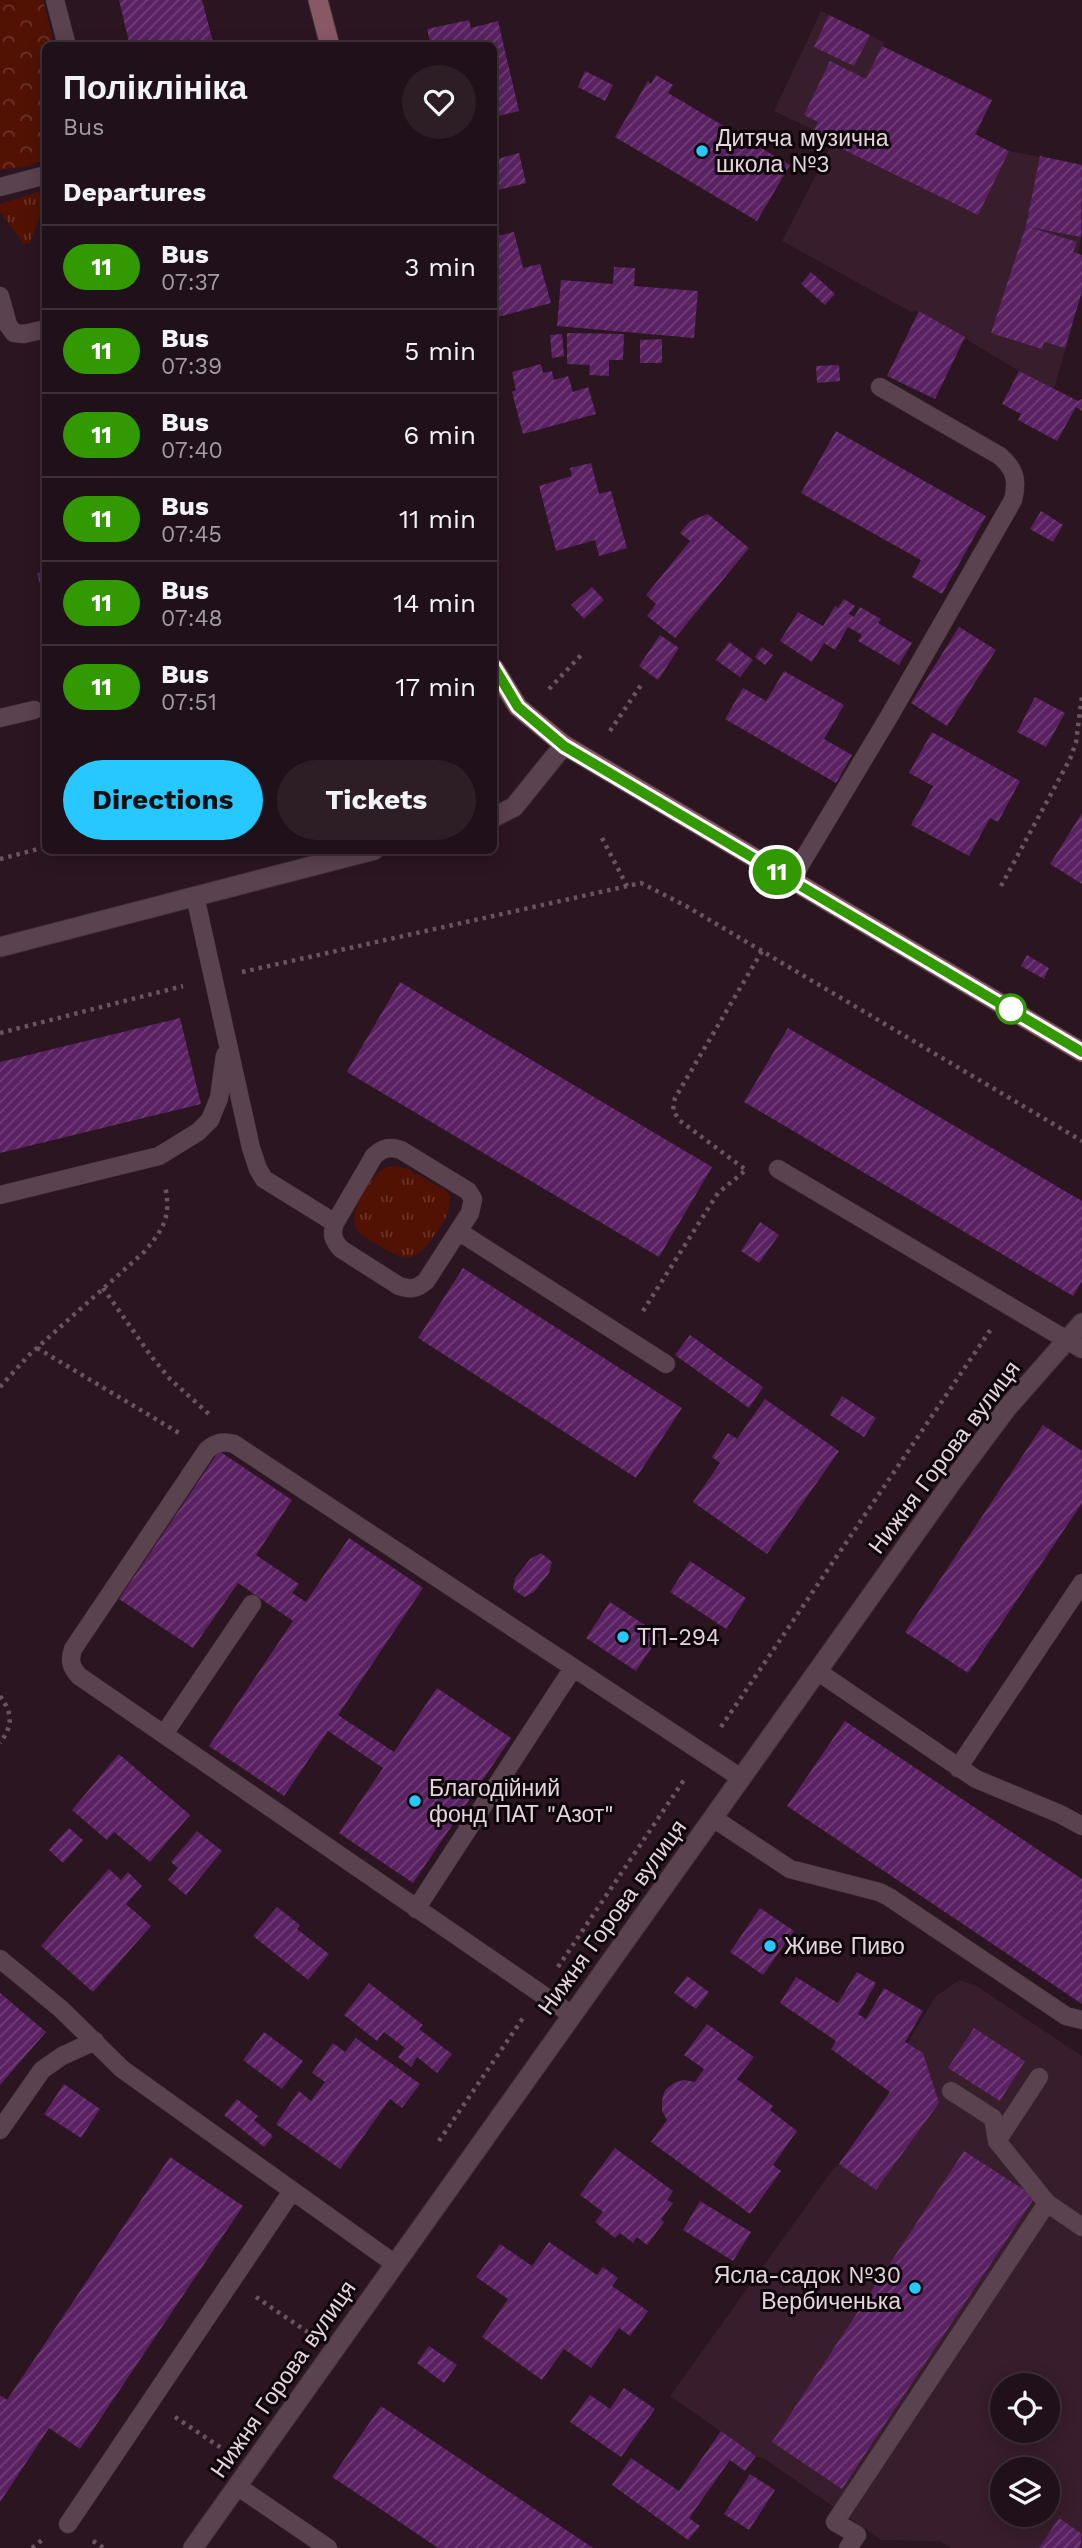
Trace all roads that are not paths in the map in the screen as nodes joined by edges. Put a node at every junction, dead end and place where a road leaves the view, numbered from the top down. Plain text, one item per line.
1 (55, 0) edge
2 (318, 0) edge
3 (66, 42) edge
4 (329, 42) edge
5 (42, 176) edge
6 (0, 187) edge
7 (0, 296) edge
8 (42, 330) edge
9 (880, 387) dead end
10 (497, 673) edge
11 (34, 710) dead end
12 (0, 719) edge
13 (564, 746) junction
14 (497, 816) edge
15 (358, 854) edge
16 (791, 880) junction
17 (195, 896) junction
18 (0, 947) edge
19 (227, 1041) junction
20 (1082, 1052) edge
21 (778, 1169) dead end
22 (0, 1195) edge
23 (335, 1223) junction
24 (458, 1231) junction
25 (1082, 1323) edge
26 (1075, 1344) edge
27 (666, 1364) dead end
28 (1082, 1583) edge
29 (252, 1604) dead end
30 (573, 1668) junction
31 (817, 1671) junction
32 (164, 1734) junction
33 (958, 1768) junction
34 (741, 1779) junction
35 (713, 1818) junction
36 (1082, 1826) edge
37 (416, 1909) junction
38 (0, 1959) edge
39 (572, 2015) junction
40 (1082, 2020) edge
41 (94, 2041) junction
42 (1039, 2077) dead end
43 (951, 2091) dead end
44 (0, 2130) edge
45 (997, 2141) junction
46 (292, 2191) junction
47 (1047, 2203) junction
48 (1082, 2227) edge
49 (395, 2264) junction
50 (237, 2486) junction
51 (68, 2524) dead end
52 (193, 2548) edge
53 (328, 2548) edge
54 (848, 2548) edge

1 - 3 lane
2 - 4 main road
5 - 6 lane
7 - 8 lane
9 - 16 lane
10 - 13 main road
11 - 12 lane
13 - 14 street
13 - 16 main road
15 - 17 street
16 - 20 main road
17 - 18 street
17 - 19 lane
19 - 22 lane
19 - 23 lane
21 - 26 lane
23 - 24 lane
23 - 24 lane
24 - 27 lane
25 - 26 street, Нижня Горова вулиця
26 - 31 street, Нижня Горова вулиця
28 - 33 lane
29 - 32 lane
30 - 32 lane
30 - 34 lane
30 - 37 lane
31 - 33 lane
31 - 34 street, Нижня Горова вулиця
32 - 37 lane
33 - 36 lane
34 - 35 street, Нижня Горова вулиця
35 - 39 street, Нижня Горова вулиця
35 - 40 lane
37 - 39 lane
38 - 41 lane
39 - 49 street, Нижня Горова вулиця
41 - 44 lane
41 - 46 lane
42 - 45 lane
43 - 45 lane
45 - 47 lane
46 - 49 lane
46 - 51 lane
47 - 48 lane
47 - 54 lane
49 - 50 street, Нижня Горова вулиця
50 - 52 street, Нижня Горова вулиця
50 - 53 lane

